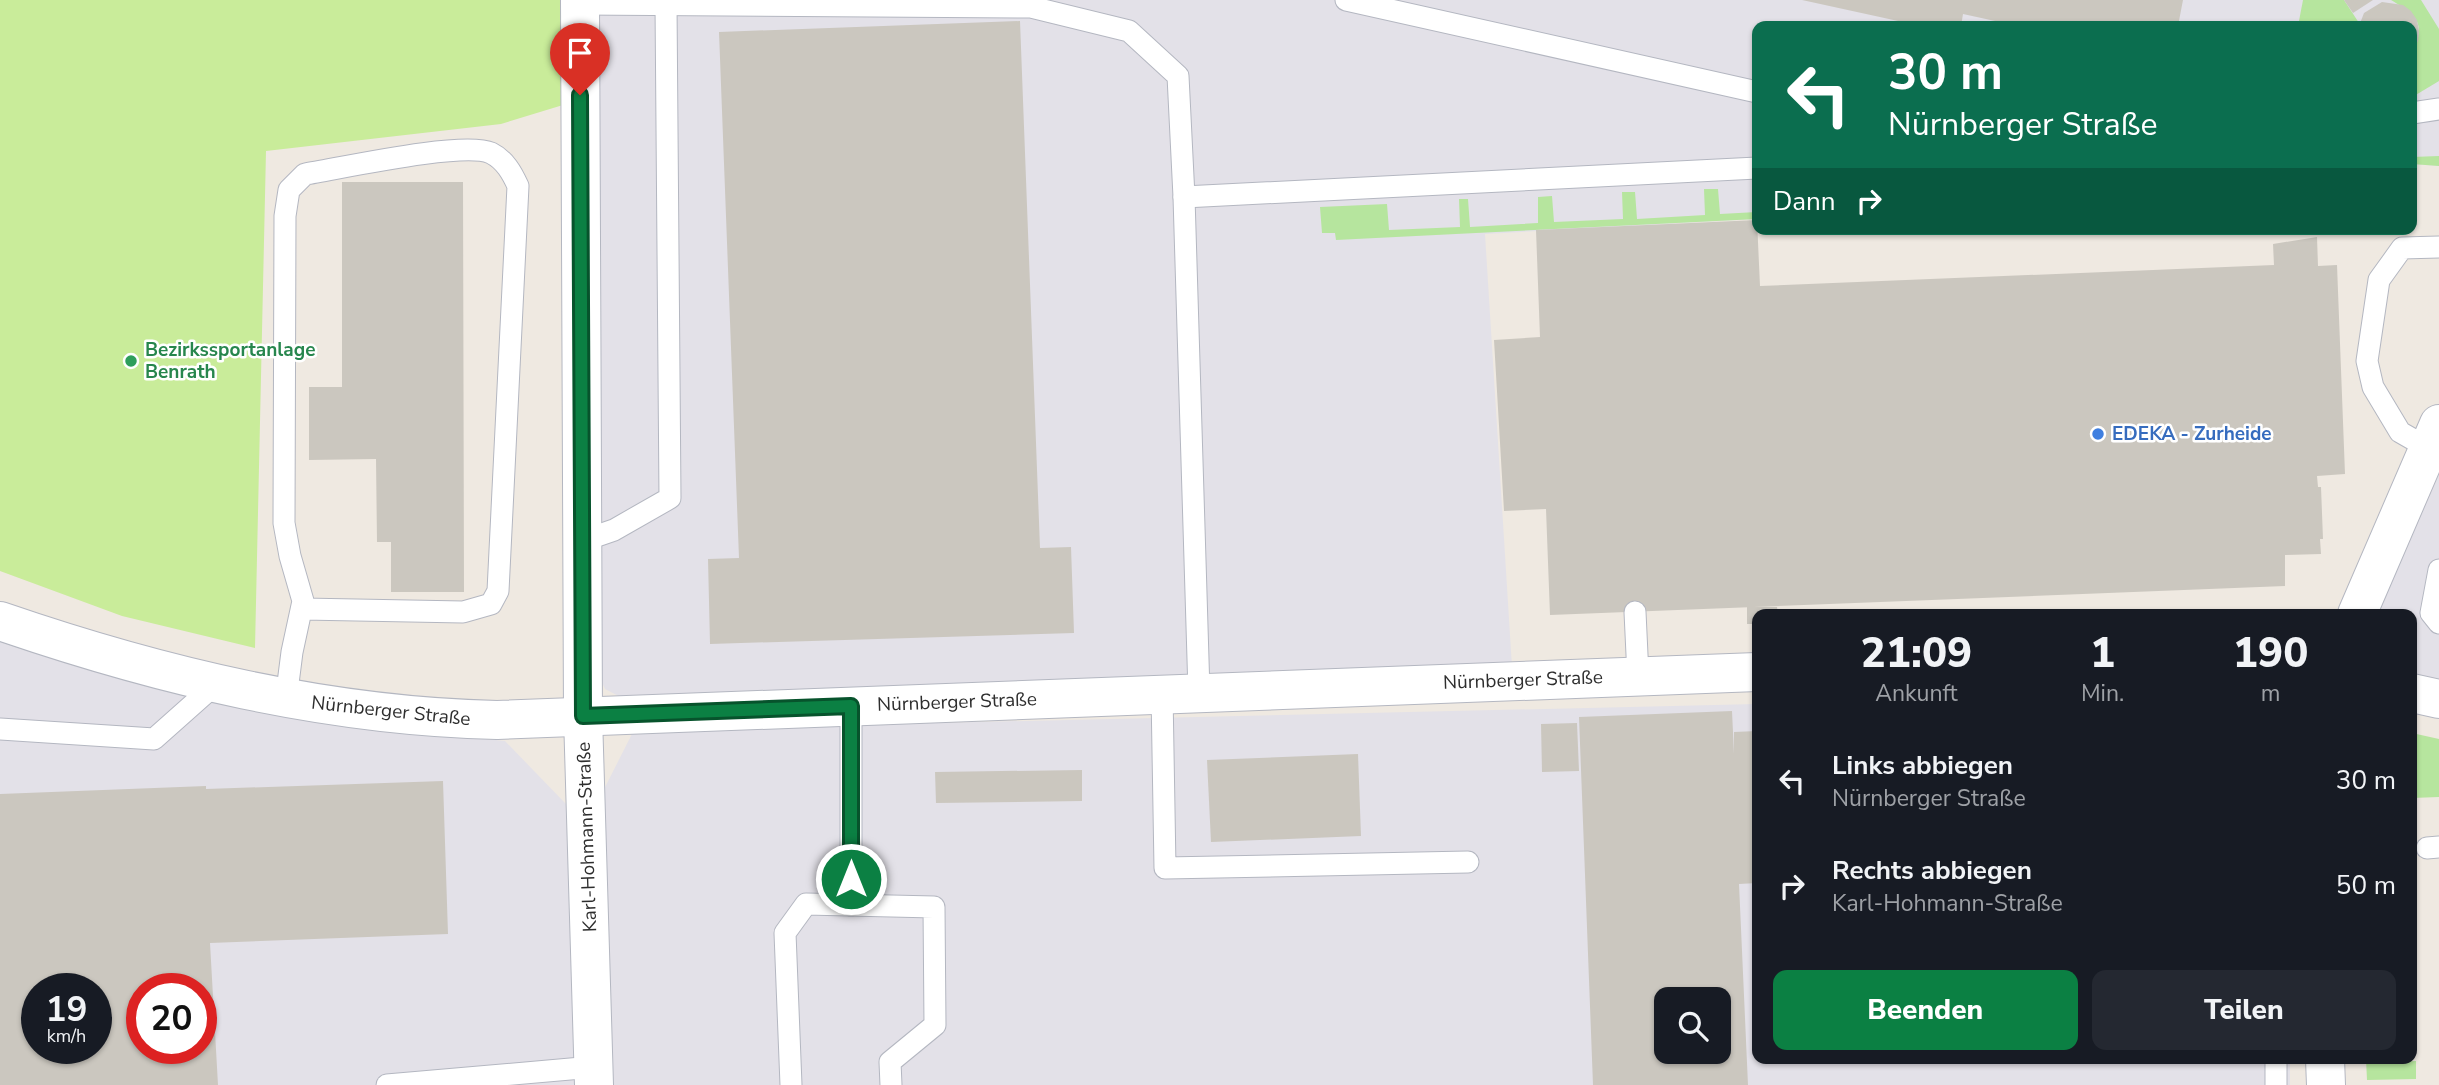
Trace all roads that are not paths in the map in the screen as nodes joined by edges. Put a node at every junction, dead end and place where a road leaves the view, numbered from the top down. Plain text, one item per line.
1 (1346, 0) edge
2 (580, 2) edge
3 (932, 3) edge
4 (666, 5) junction
5 (1752, 91) edge
6 (2439, 109) edge
7 (2417, 112) edge
8 (1752, 168) edge
9 (1184, 197) junction
10 (2439, 247) edge
11 (2434, 436) edge
12 (582, 541) junction
13 (2439, 569) edge
14 (303, 609) junction
15 (2359, 609) edge
16 (1635, 612) dead end
17 (0, 621) edge
18 (2439, 623) edge
19 (1752, 672) edge
20 (1637, 676) junction
21 (218, 683) junction
22 (1199, 692) junction
23 (1162, 693) junction
24 (2417, 694) edge
25 (286, 699) junction
26 (2439, 699) edge
27 (851, 706) junction
28 (583, 716) junction
29 (0, 729) edge
30 (1468, 862) dead end
31 (851, 905) junction
32 (2276, 1064) edge
33 (2325, 1064) edge
34 (594, 1076) edge
35 (387, 1085) edge
36 (791, 1085) edge
37 (891, 1085) edge
38 (2276, 1085) edge
39 (2326, 1085) edge

1 - 5 lane
2 - 4 lane
2 - 12 street, Karl-Hohmann-Straße
3 - 4 lane
3 - 9 lane
4 - 12 lane
6 - 7 lane
8 - 9 lane
9 - 22 lane
10 - 11 lane
11 - 15 street
12 - 28 street, Karl-Hohmann-Straße
13 - 18 lane
14 - 14 lane
14 - 25 lane
16 - 20 lane
17 - 21 street, Nürnberger Straße
19 - 20 street, Nürnberger Straße
20 - 22 street, Nürnberger Straße
21 - 25 street, Nürnberger Straße
21 - 29 lane
22 - 23 street, Nürnberger Straße
23 - 27 street, Nürnberger Straße
23 - 30 lane
24 - 26 street
25 - 28 street, Nürnberger Straße
27 - 28 street, Nürnberger Straße
27 - 31 lane
28 - 34 street, Karl-Hohmann-Straße
31 - 36 lane
31 - 37 lane
32 - 38 lane
33 - 39 street
34 - 35 lane

